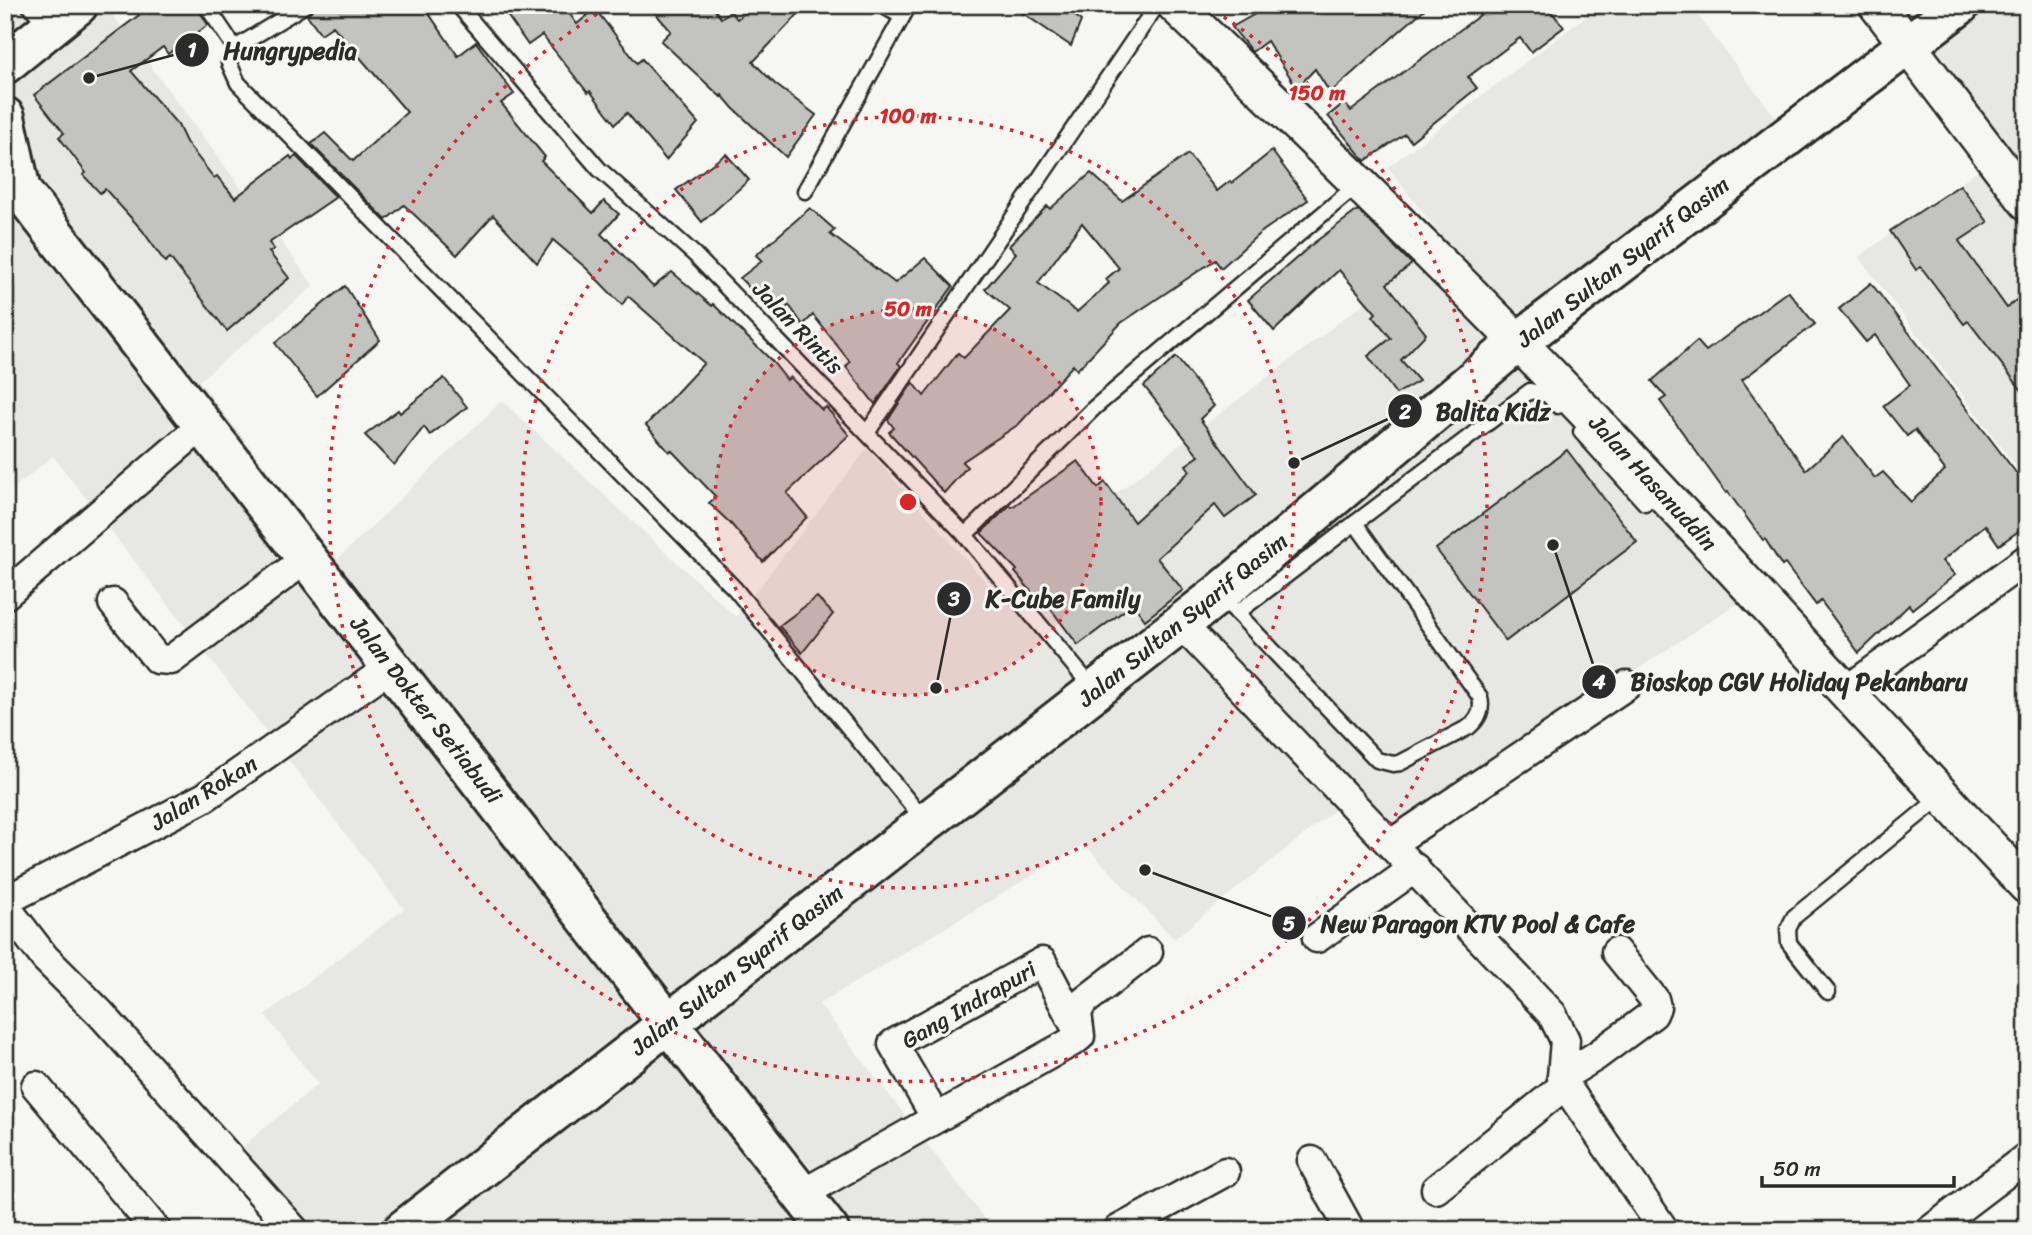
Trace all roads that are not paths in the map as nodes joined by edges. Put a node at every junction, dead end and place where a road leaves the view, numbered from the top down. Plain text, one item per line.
1 (206, 5) edge
2 (304, 5) edge
3 (458, 5) edge
4 (882, 5) edge
5 (1157, 5) edge
6 (1175, 5) edge
7 (1877, 5) edge
8 (1959, 5) edge
9 (905, 11) edge
10 (52, 13) edge
11 (1906, 45) junction
12 (235, 48) junction
13 (5, 64) edge
14 (5, 117) edge
15 (1359, 183) junction
16 (13, 187) edge
17 (805, 191) dead end
18 (2027, 202) edge
19 (1518, 342) junction
20 (203, 425) junction
21 (867, 433) junction
22 (1645, 503) dead end
23 (1355, 523) junction
24 (965, 535) junction
25 (307, 558) junction
26 (2027, 559) edge
27 (5, 595) edge
28 (113, 603) dead end
29 (1228, 603) junction
30 (1181, 624) junction
31 (392, 666) junction
32 (1627, 685) dead end
33 (1847, 690) junction
34 (1096, 691) junction
35 (1941, 796) junction
36 (927, 822) junction
37 (1391, 844) junction
38 (1415, 868) junction
39 (2027, 887) edge
40 (5, 903) edge
41 (1317, 938) dead end
42 (1148, 952) dead end
43 (1616, 952) dead end
44 (1828, 992) dead end
45 (670, 1023) junction
46 (1080, 1036) junction
47 (1563, 1081) junction
48 (36, 1086) dead end
49 (936, 1118) junction
50 (2027, 1157) edge
51 (1312, 1161) dead end
52 (1225, 1172) dead end
53 (1436, 1189) dead end
54 (802, 1194) junction
55 (156, 1230) edge
56 (294, 1230) edge
57 (403, 1230) edge
58 (829, 1230) edge
59 (1118, 1230) edge
60 (1350, 1230) edge
61 (1664, 1230) edge
62 (1931, 1230) edge

1 - 12 lane
2 - 12 lane
3 - 21 lane, Jalan Rintis
4 - 9 lane
5 - 21 lane
6 - 15 street, Jalan Hasanuddin
7 - 11 street
8 - 11 main road, Jalan Sultan Syarif Qasim
9 - 17 lane
10 - 13 main road
11 - 18 street
11 - 19 main road, Jalan Sultan Syarif Qasim
12 - 36 lane
14 - 16 main road, Jalan Dokter Setiabudi
15 - 19 street, Jalan Hasanuddin
15 - 24 lane
16 - 20 main road, Jalan Dokter Setiabudi
19 - 29 main road, Jalan Sultan Syarif Qasim
19 - 33 street, Jalan Hasanuddin
20 - 25 main road, Jalan Dokter Setiabudi
20 - 27 street
21 - 24 lane, Jalan Rintis
22 - 23 lane
23 - 29 lane
23 - 29 lane
24 - 34 lane, Jalan Rintis
25 - 28 street
25 - 31 main road, Jalan Dokter Setiabudi
26 - 33 street
29 - 30 main road, Jalan Sultan Syarif Qasim
30 - 34 main road, Jalan Sultan Syarif Qasim
30 - 37 street
31 - 40 street, Jalan Rokan
31 - 45 main road, Jalan Dokter Setiabudi
32 - 37 street
33 - 35 street, Jalan Hasanuddin
34 - 36 main road, Jalan Sultan Syarif Qasim
35 - 39 street, Jalan Hasanuddin
35 - 44 lane
36 - 45 main road, Jalan Sultan Syarif Qasim
37 - 38 street
38 - 41 street
38 - 47 street
40 - 56 street
42 - 46 street
43 - 47 street
45 - 54 main road, Jalan Dokter Setiabudi
45 - 57 main road, Jalan Sultan Syarif Qasim
46 - 49 street
46 - 49 street, Gang Indrapuri
47 - 53 street
47 - 61 street
48 - 55 street
49 - 54 street
50 - 62 street
51 - 60 street
52 - 59 street
54 - 58 main road, Jalan Dokter Setiabudi

